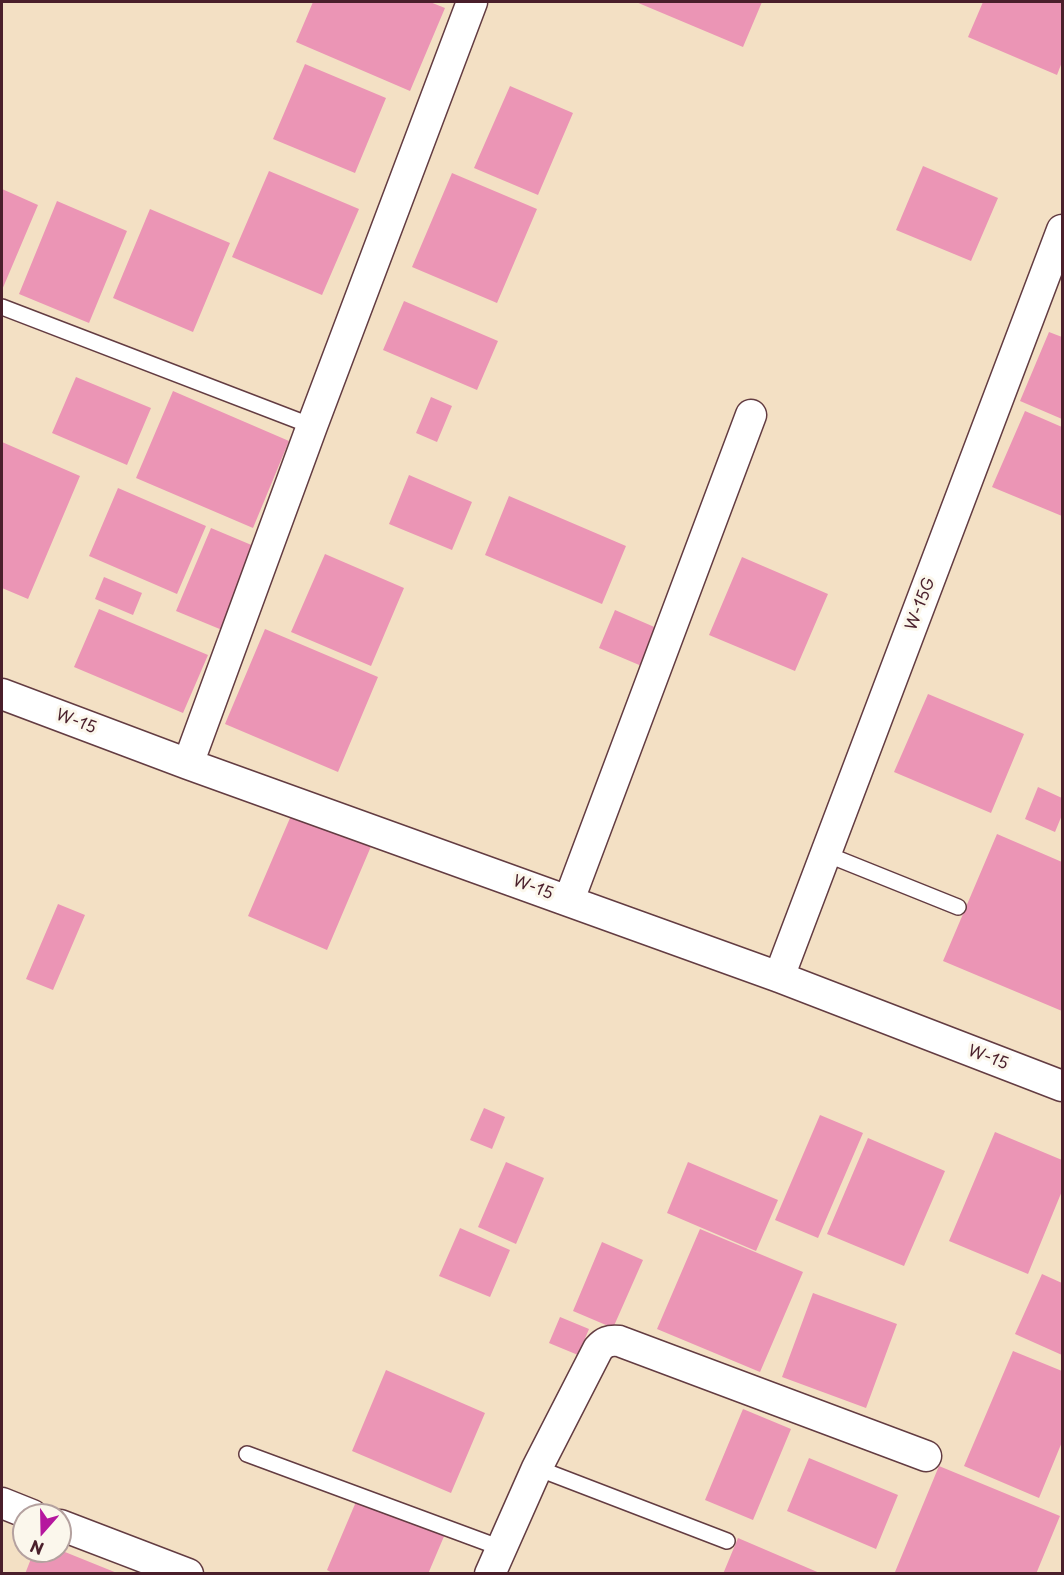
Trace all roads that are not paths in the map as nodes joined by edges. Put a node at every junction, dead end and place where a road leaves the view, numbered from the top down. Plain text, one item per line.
1 (472, 2) edge
2 (1062, 230) edge
3 (2, 307) edge
4 (751, 414) dead end
5 (312, 426) junction
6 (2, 694) edge
7 (188, 764) junction
8 (826, 854) junction
9 (569, 900) junction
10 (958, 907) dead end
11 (779, 977) junction
12 (1061, 1080) edge
13 (247, 1454) dead end
14 (926, 1456) dead end
15 (537, 1467) junction
16 (72, 1530) edge
17 (727, 1542) dead end
18 (495, 1561) edge
19 (188, 1574) edge

1 - 5 street
2 - 8 street, W-15G
3 - 5 lane
4 - 9 street
5 - 7 street
6 - 7 street, W-15
7 - 9 street, W-15
8 - 10 lane
8 - 11 street, W-15G
9 - 11 street, W-15
11 - 12 street, W-15
13 - 18 lane
14 - 15 street
15 - 17 lane
15 - 18 street
16 - 19 street

